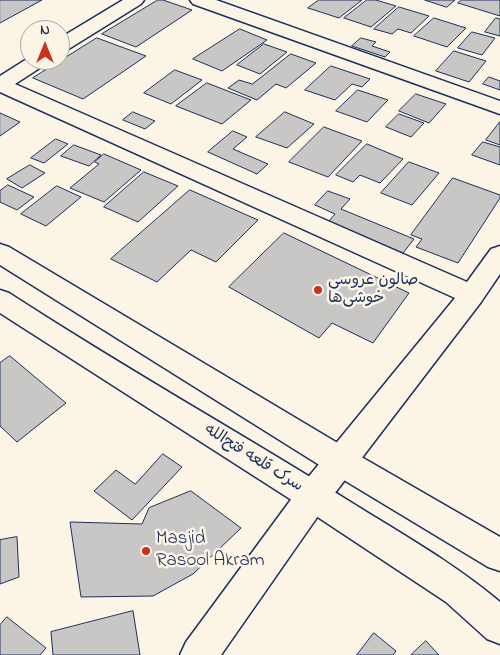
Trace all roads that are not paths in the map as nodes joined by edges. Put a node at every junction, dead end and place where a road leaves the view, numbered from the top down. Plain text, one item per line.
1 (199, 0) edge
2 (122, 2) edge
3 (70, 39) edge
4 (23, 70) edge
5 (0, 85) edge
6 (500, 108) edge
7 (0, 253) edge
8 (500, 255) edge
9 (472, 295) junction
10 (0, 300) edge
11 (340, 460) junction
12 (313, 496) junction
13 (500, 555) edge
14 (500, 626) edge
15 (198, 655) edge

1 - 6 street
2 - 3 street
4 - 5 street
5 - 9 street
7 - 11 street
8 - 9 street
9 - 11 street
10 - 12 street, سرک قلعه فتح‌الله
11 - 12 street
11 - 13 street
12 - 14 street, سرک قلعه فتح‌الله
12 - 15 street

